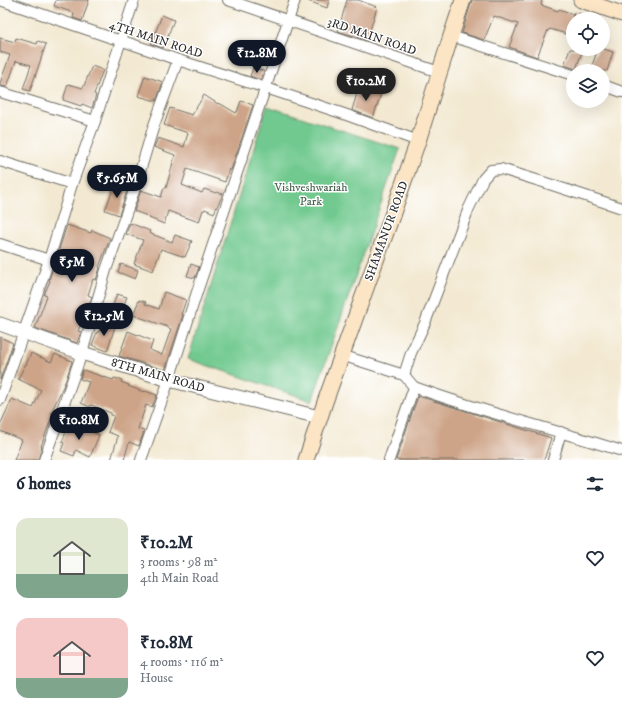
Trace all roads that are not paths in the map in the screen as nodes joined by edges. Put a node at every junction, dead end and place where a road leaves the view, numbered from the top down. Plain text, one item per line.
1 (0, 0) edge
2 (134, 0) edge
3 (228, 0) edge
4 (295, 0) edge
5 (464, 0) edge
6 (581, 0) edge
7 (622, 14) edge
8 (289, 21) junction
9 (451, 36) junction
10 (120, 40) junction
11 (178, 60) junction
12 (440, 72) junction
13 (566, 74) edge
14 (266, 88) junction
15 (610, 88) edge
16 (0, 92) edge
17 (622, 92) edge
18 (95, 121) junction
19 (418, 142) junction
20 (0, 161) edge
21 (72, 184) junction
22 (622, 208) edge
23 (0, 244) edge
24 (49, 260) junction
25 (0, 324) edge
26 (23, 332) junction
27 (82, 353) junction
28 (341, 355) junction
29 (404, 375) junction
30 (169, 380) junction
31 (414, 387) junction
32 (0, 399) edge
33 (319, 417) junction
34 (561, 432) junction
35 (622, 451) edge
36 (44, 460) edge
37 (141, 460) edge
38 (306, 460) edge
39 (389, 460) edge
40 (553, 460) edge

1 - 10 street, 4TH MAIN ROAD
2 - 10 street
3 - 8 street, 3RD MAIN ROAD
4 - 8 street
5 - 9 main road, SHAMANUR ROAD
6 - 7 main road
8 - 12 street, 3RD MAIN ROAD
8 - 14 street
9 - 12 main road, SHAMANUR ROAD
9 - 13 street
10 - 11 street, 4TH MAIN ROAD
10 - 18 street
11 - 14 street, 4TH MAIN ROAD
11 - 27 street
12 - 19 main road, SHAMANUR ROAD
14 - 19 street, 4TH MAIN ROAD
14 - 30 street
15 - 17 street
16 - 18 street
18 - 21 street
19 - 28 main road, SHAMANUR ROAD
20 - 21 street
21 - 24 street
22 - 29 street
23 - 24 street
24 - 26 street
25 - 26 street, 8TH MAIN ROAD
26 - 27 street, 8TH MAIN ROAD
26 - 32 street
27 - 30 street, 8TH MAIN ROAD
27 - 36 street
28 - 29 street
28 - 33 main road, SHAMANUR ROAD
29 - 31 street
30 - 33 street, 8TH MAIN ROAD
30 - 37 street
31 - 34 street
31 - 39 street
33 - 38 main road, SHAMANUR ROAD
34 - 35 street
34 - 40 street

